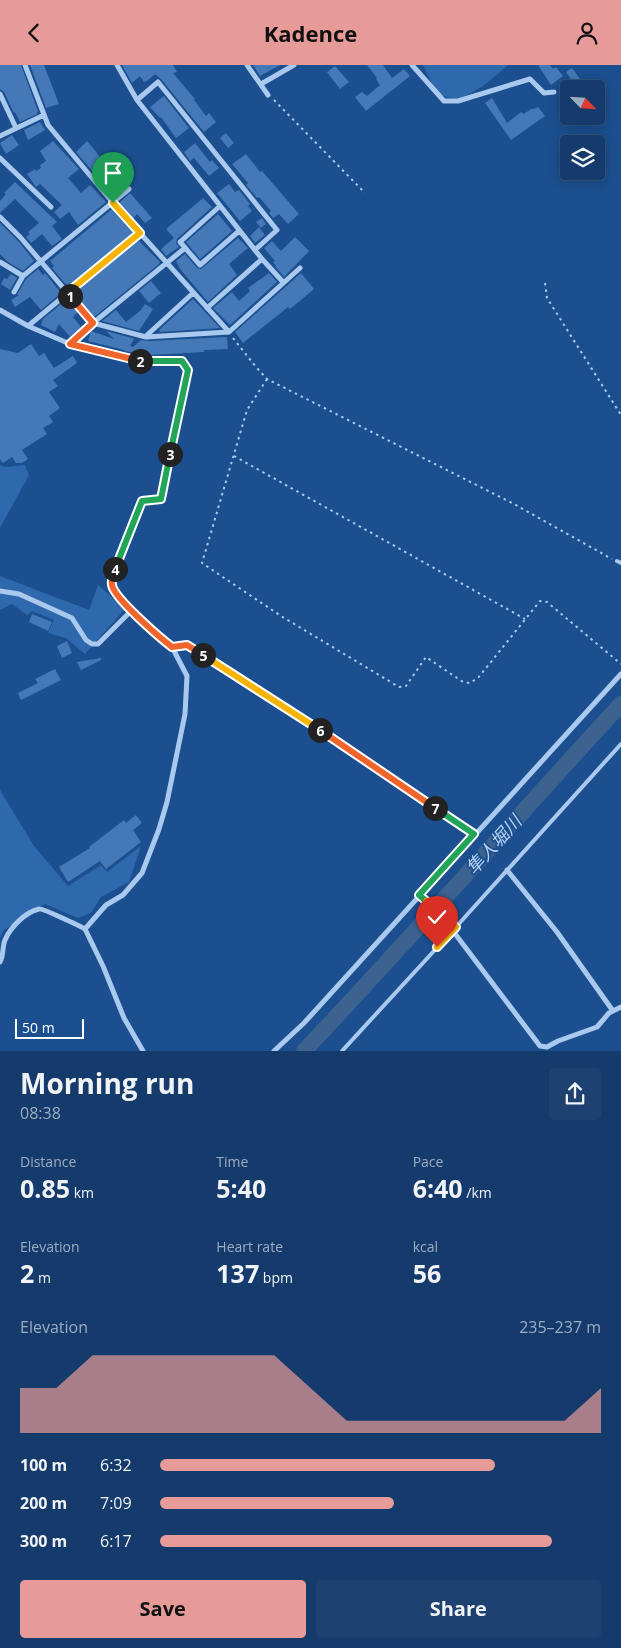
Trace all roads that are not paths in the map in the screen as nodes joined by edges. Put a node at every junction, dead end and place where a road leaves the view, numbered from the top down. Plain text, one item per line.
1 (25, 65) edge
2 (117, 65) edge
3 (246, 65) edge
4 (294, 65) edge
5 (412, 65) edge
6 (261, 83) junction
7 (554, 93) dead end
8 (0, 94) edge
9 (268, 95) road end
10 (137, 100) junction
11 (44, 115) junction
12 (16, 128) junction
13 (0, 136) edge
14 (0, 158) edge
15 (129, 189) dead end
16 (113, 203) junction
17 (220, 206) junction
18 (51, 207) dead end
19 (0, 217) edge
20 (239, 231) junction
21 (140, 233) junction
22 (185, 248) junction
23 (255, 250) junction
24 (262, 259) junction
25 (0, 262) edge
26 (41, 262) junction
27 (167, 264) junction
28 (300, 268) dead end
29 (23, 276) junction
30 (284, 282) junction
31 (14, 292) dead end
32 (67, 293) junction
33 (193, 293) junction
34 (207, 308) junction
35 (0, 310) edge
36 (93, 323) junction
37 (28, 326) junction
38 (229, 332) junction
39 (146, 337) junction
40 (70, 344) junction
41 (0, 591) edge
42 (132, 611) junction
43 (621, 674) edge
44 (621, 744) edge
45 (507, 870) junction
46 (419, 895) junction
47 (85, 929) junction
48 (454, 929) junction
49 (0, 962) edge
50 (621, 1007) edge
51 (613, 1011) junction
52 (548, 1049) edge
53 (143, 1051) edge
54 (274, 1051) edge
55 (342, 1051) edge

1 - 11 street
2 - 10 street
3 - 6 street
4 - 6 street
5 - 7 street
6 - 9 street
8 - 12 street
10 - 17 street
10 - 23 street
11 - 12 street
11 - 16 street
12 - 13 street
14 - 18 street
15 - 16 street
16 - 21 street
16 - 26 street
17 - 20 street
17 - 22 street
19 - 26 street
20 - 22 street
20 - 23 street
21 - 27 street
21 - 32 street
22 - 27 street
23 - 24 street
24 - 30 street
24 - 34 street
25 - 29 street
26 - 29 street
26 - 32 street
27 - 33 street
27 - 36 street
28 - 30 street
29 - 31 street
30 - 38 street
32 - 36 street
32 - 37 street
33 - 34 street
33 - 39 street
34 - 38 street
35 - 37 street
36 - 39 street
36 - 40 street
37 - 40 street
38 - 39 street
40 - 42 street
41 - 42 street
42 - 47 street
43 - 46 street
44 - 45 lane
45 - 48 lane
45 - 51 street
46 - 48 street
46 - 54 street
47 - 49 street
47 - 53 street
48 - 52 street
48 - 55 lane
50 - 51 street
51 - 52 street

